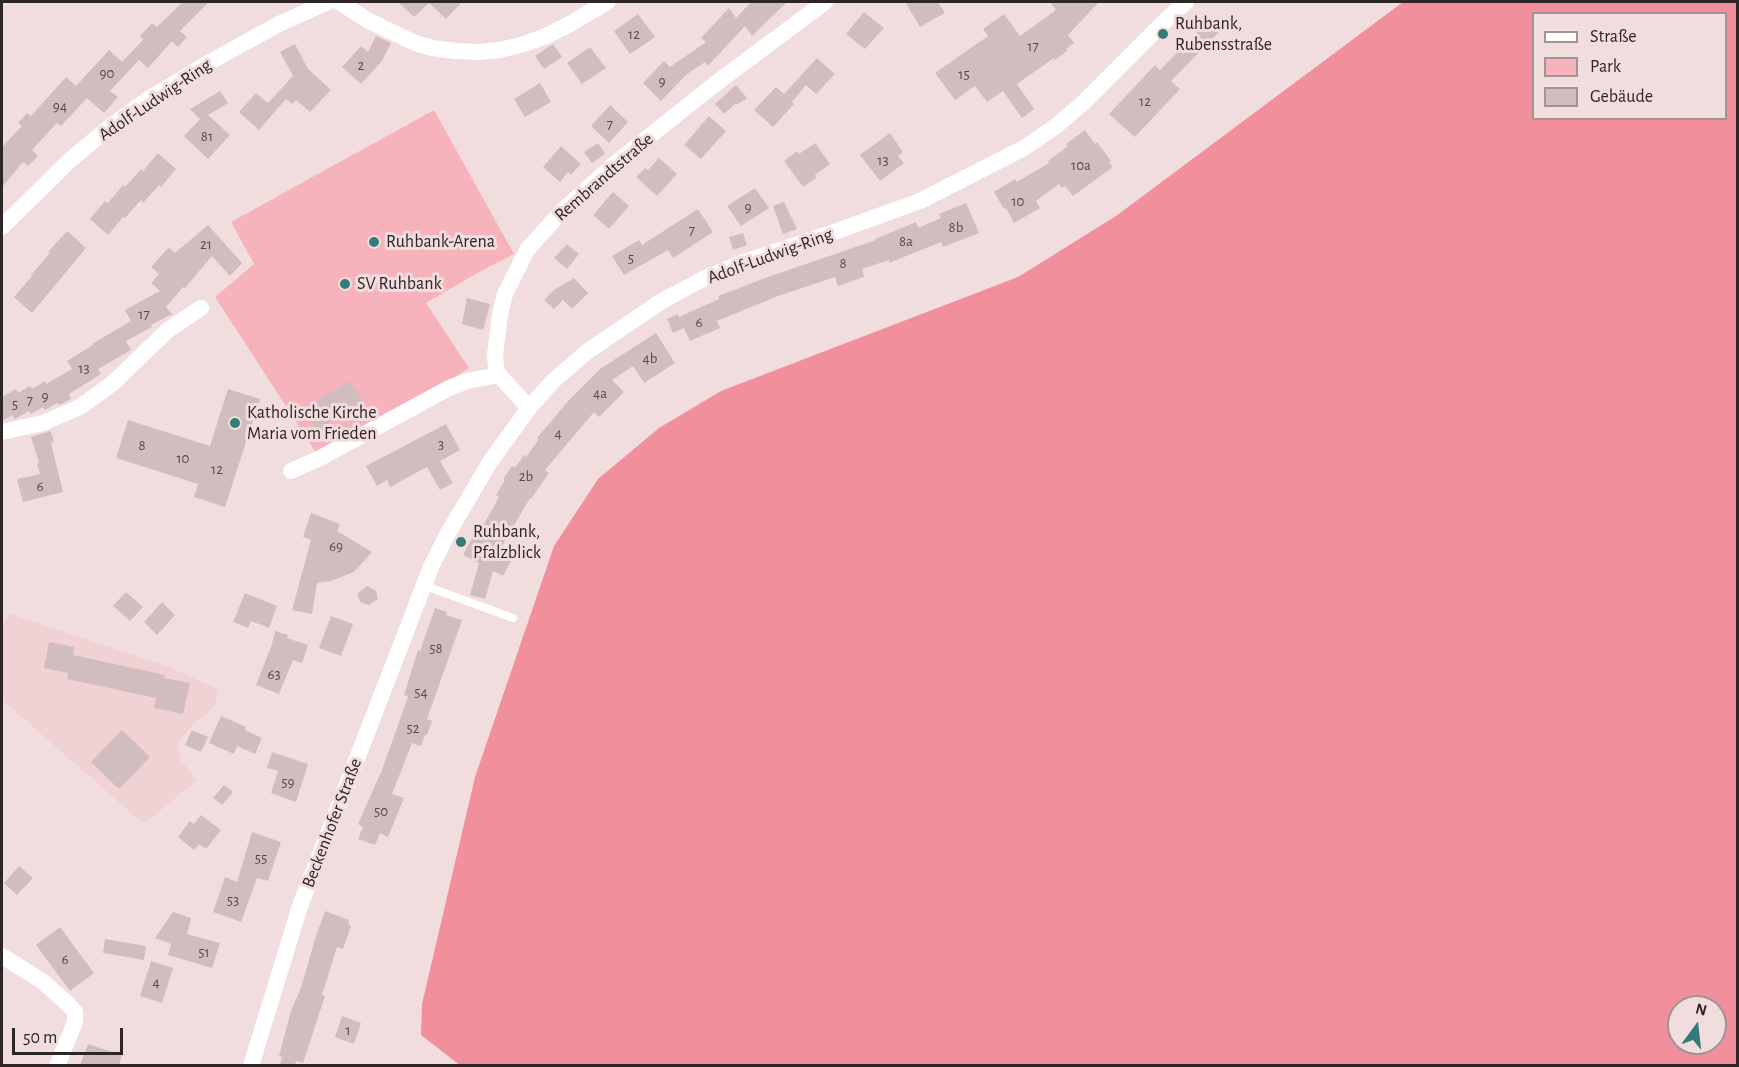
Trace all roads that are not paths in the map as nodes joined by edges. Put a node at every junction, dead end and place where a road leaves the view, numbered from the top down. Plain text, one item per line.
1 (328, 2) edge
2 (339, 2) edge
3 (607, 2) edge
4 (825, 2) edge
5 (1186, 2) edge
6 (2, 227) edge
7 (201, 308) dead end
8 (499, 375) junction
9 (529, 408) junction
10 (2, 432) edge
11 (291, 471) dead end
12 (423, 585) junction
13 (513, 618) dead end
14 (2, 956) edge
15 (57, 1065) edge
16 (251, 1065) edge

1 - 6 street, Adolf-Ludwig-Ring
2 - 3 street
4 - 8 street, Rembrandtstraße
5 - 9 street, Adolf-Ludwig-Ring
7 - 10 street
8 - 9 street
8 - 11 street
9 - 12 street, Adolf-Ludwig-Ring
12 - 13 lane
12 - 16 street, Beckenhofer Straße
14 - 15 street

